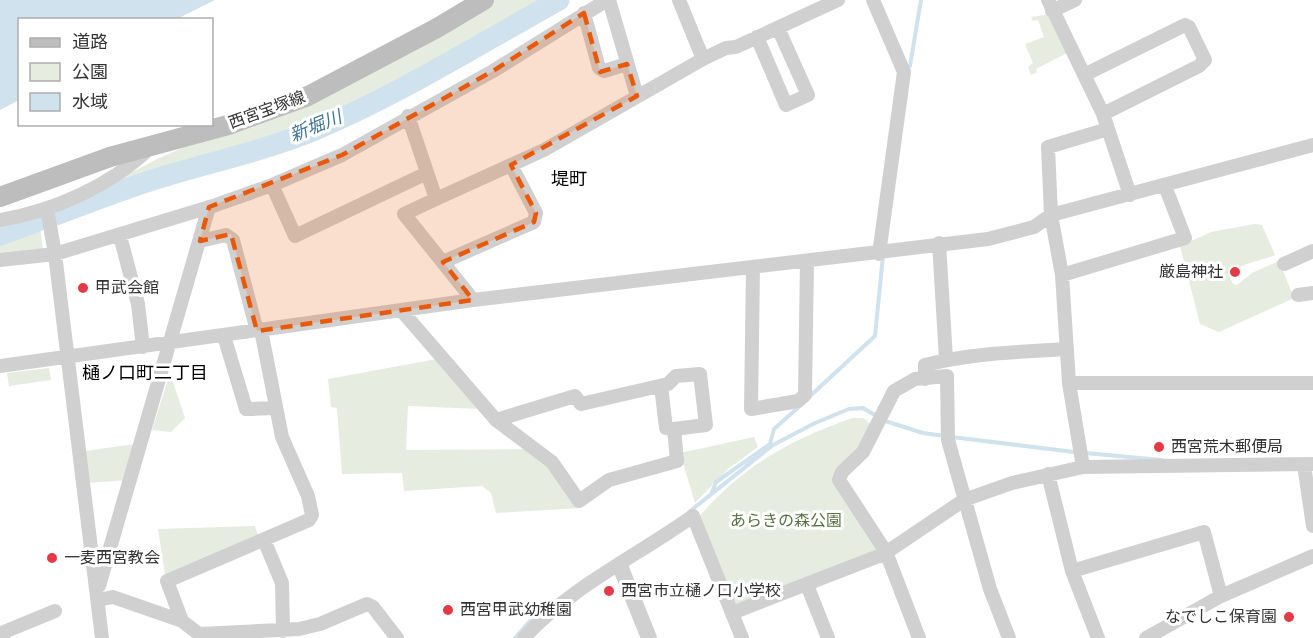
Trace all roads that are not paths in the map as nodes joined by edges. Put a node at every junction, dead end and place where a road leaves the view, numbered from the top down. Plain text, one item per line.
1 (484, 0) edge
2 (608, 0) edge
3 (679, 0) edge
4 (838, 0) edge
5 (873, 0) edge
6 (1075, 0) edge
7 (1050, 6) edge
8 (584, 13) junction
9 (778, 28) junction
10 (757, 37) junction
11 (703, 58) junction
12 (627, 64) junction
13 (1084, 75) junction
14 (637, 96) junction
15 (1103, 114) junction
16 (408, 116) junction
17 (1108, 129) junction
18 (1313, 145) edge
19 (153, 146) junction
20 (511, 165) junction
21 (427, 173) junction
22 (272, 184) junction
23 (1165, 186) junction
24 (1130, 195) junction
25 (0, 197) edge
26 (436, 199) junction
27 (209, 207) junction
28 (47, 209) junction
29 (1051, 215) junction
30 (0, 220) edge
31 (120, 236) junction
32 (200, 241) junction
33 (939, 243) junction
34 (1313, 251) edge
35 (55, 254) junction
36 (879, 254) junction
37 (0, 260) edge
38 (807, 261) junction
39 (443, 262) junction
40 (1284, 264) dead end
41 (753, 267) junction
42 (1062, 275) junction
43 (1313, 293) edge
44 (1298, 295) dead end
45 (473, 300) junction
46 (401, 310) junction
47 (259, 331) junction
48 (224, 336) junction
49 (170, 344) junction
50 (144, 347) junction
51 (1067, 349) junction
52 (68, 357) junction
53 (946, 360) junction
54 (0, 366) edge
55 (925, 379) junction
56 (1069, 383) junction
57 (1313, 383) edge
58 (661, 386) junction
59 (276, 408) junction
60 (496, 420) junction
61 (674, 429) junction
62 (1309, 465) edge
63 (1083, 467) junction
64 (1048, 474) junction
65 (964, 500) junction
66 (1313, 526) edge
67 (264, 540) junction
68 (886, 552) junction
69 (1313, 556) edge
70 (620, 566) junction
71 (1072, 571) junction
72 (807, 585) junction
73 (98, 594) junction
74 (1221, 596) junction
75 (55, 611) dead end
76 (732, 613) junction
77 (182, 621) junction
78 (283, 630) junction
79 (3, 638) edge
80 (102, 638) edge
81 (397, 638) edge
82 (524, 638) edge
83 (649, 638) edge
84 (742, 638) edge
85 (828, 638) edge
86 (919, 638) edge
87 (1009, 638) edge
88 (1098, 638) edge
89 (1146, 638) edge

1 - 19 main road, 西宮宝塚線
2 - 8 street
2 - 12 street
3 - 11 street
4 - 9 street
5 - 36 street
6 - 7 street
7 - 13 street
8 - 12 street
8 - 16 street
9 - 10 street
9 - 10 street
10 - 11 street
11 - 14 street
12 - 14 street
13 - 15 street
13 - 15 street
14 - 20 street
15 - 17 street
16 - 21 street
16 - 22 street
17 - 24 street
17 - 29 street
18 - 23 street
19 - 25 main road, 西宮宝塚線
19 - 28 street
20 - 26 street
20 - 39 street
21 - 22 street
21 - 26 street
22 - 27 street
23 - 24 street
23 - 42 street
24 - 29 street
26 - 39 street
27 - 31 street
27 - 32 street
28 - 30 street
28 - 35 street
29 - 33 street
29 - 42 street
31 - 35 street
31 - 50 street
32 - 47 street
32 - 49 street
33 - 36 street
33 - 53 street
34 - 40 street
35 - 37 street
35 - 52 street
36 - 38 street
38 - 41 street
38 - 41 street
39 - 45 street
41 - 45 street
42 - 51 street
43 - 44 street
45 - 46 street
46 - 47 street
46 - 60 street
47 - 48 street
47 - 59 street
48 - 49 street
48 - 59 street
49 - 50 street
49 - 73 street
50 - 52 street
51 - 53 street
51 - 56 street
52 - 54 street
52 - 73 street
53 - 55 street
55 - 65 street
55 - 68 street
56 - 57 street
56 - 63 street
58 - 60 street
58 - 61 street
58 - 61 street
59 - 67 street
60 - 61 street
62 - 63 street
62 - 66 street
63 - 64 street
64 - 65 street
64 - 71 street
65 - 68 street
65 - 87 street
67 - 77 street
67 - 78 street
68 - 72 street
68 - 86 street
69 - 74 street
70 - 76 street
70 - 82 street
70 - 83 street
71 - 74 street
71 - 88 street
72 - 76 street
72 - 85 street
73 - 77 street
73 - 80 street
74 - 89 street
75 - 79 street
76 - 84 street
77 - 78 street
78 - 81 street

